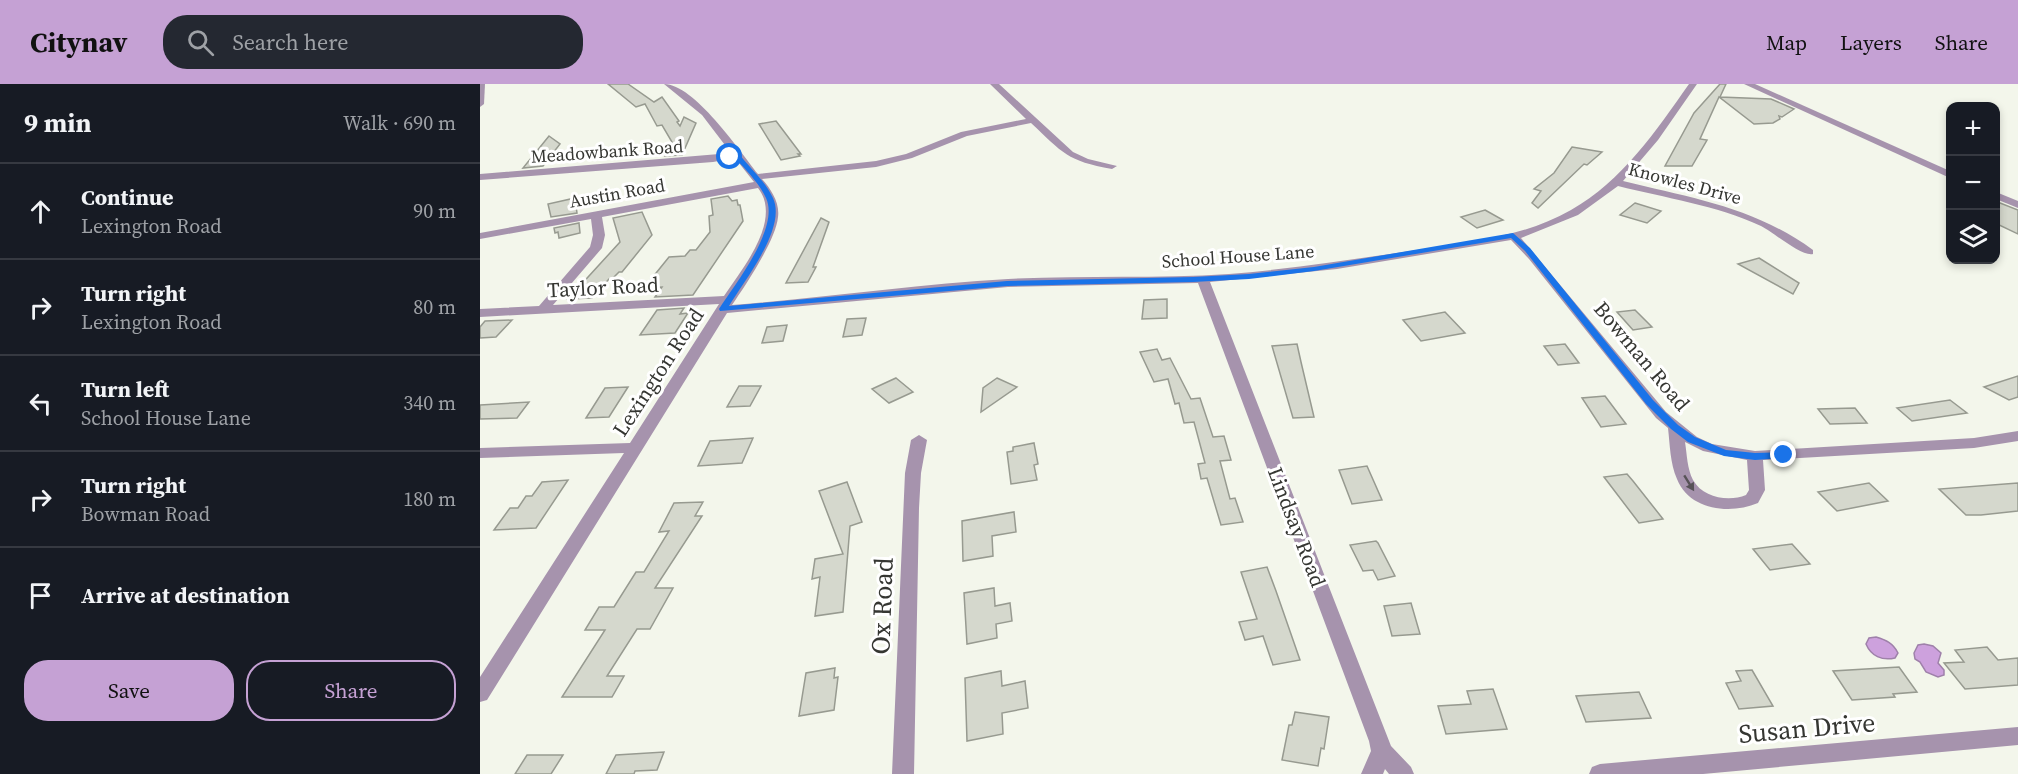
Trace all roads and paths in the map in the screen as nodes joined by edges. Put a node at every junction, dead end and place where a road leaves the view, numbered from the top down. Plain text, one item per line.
1 (481, 84) edge
2 (668, 84) edge
3 (994, 84) edge
4 (1693, 84) edge
5 (1748, 84) edge
6 (480, 104) edge
7 (1033, 120) junction
8 (736, 155) junction
9 (1112, 166) dead end
10 (1946, 173) edge
11 (480, 177) edge
12 (758, 181) junction
13 (1615, 182) junction
14 (2000, 197) edge
15 (2018, 205) edge
16 (596, 213) junction
17 (480, 236) edge
18 (1513, 236) junction
19 (1809, 252) dead end
20 (1203, 279) junction
21 (726, 304) junction
22 (542, 310) junction
23 (480, 313) edge
24 (1675, 427) junction
25 (2018, 436) edge
26 (919, 440) dead end
27 (633, 448) junction
28 (480, 453) edge
29 (1755, 456) junction
30 (480, 694) edge
31 (2018, 736) edge
32 (1382, 751) junction
33 (903, 774) edge
34 (1372, 774) edge
35 (1403, 774) edge
36 (1600, 774) edge

1 - 6 street
2 - 8 street, Lexington Road
3 - 7 street
4 - 13 street, School House Lane
5 - 10 street
7 - 9 street
7 - 12 street, Austin Road
8 - 11 street, Meadowbank Road
8 - 12 street, Lexington Road
12 - 16 street, Austin Road
12 - 21 street, Lexington Road
13 - 18 street, School House Lane
13 - 19 street, Knowles Drive
14 - 15 street
16 - 17 street, Austin Road
16 - 22 street
18 - 20 street, School House Lane
18 - 24 street, Bowman Road
20 - 21 street, School House Lane
20 - 32 street, Lindsay Road
21 - 22 street, Taylor Road
21 - 27 street, Lexington Road
22 - 23 street, Taylor Road
24 - 29 street, Bowman Road
24 -> 29 street
25 - 29 street, Bowman Road
26 - 33 street, Ox Road
27 - 28 street
27 - 30 street, Lexington Road
31 - 36 street, Susan Drive
32 - 34 street
32 - 35 street

